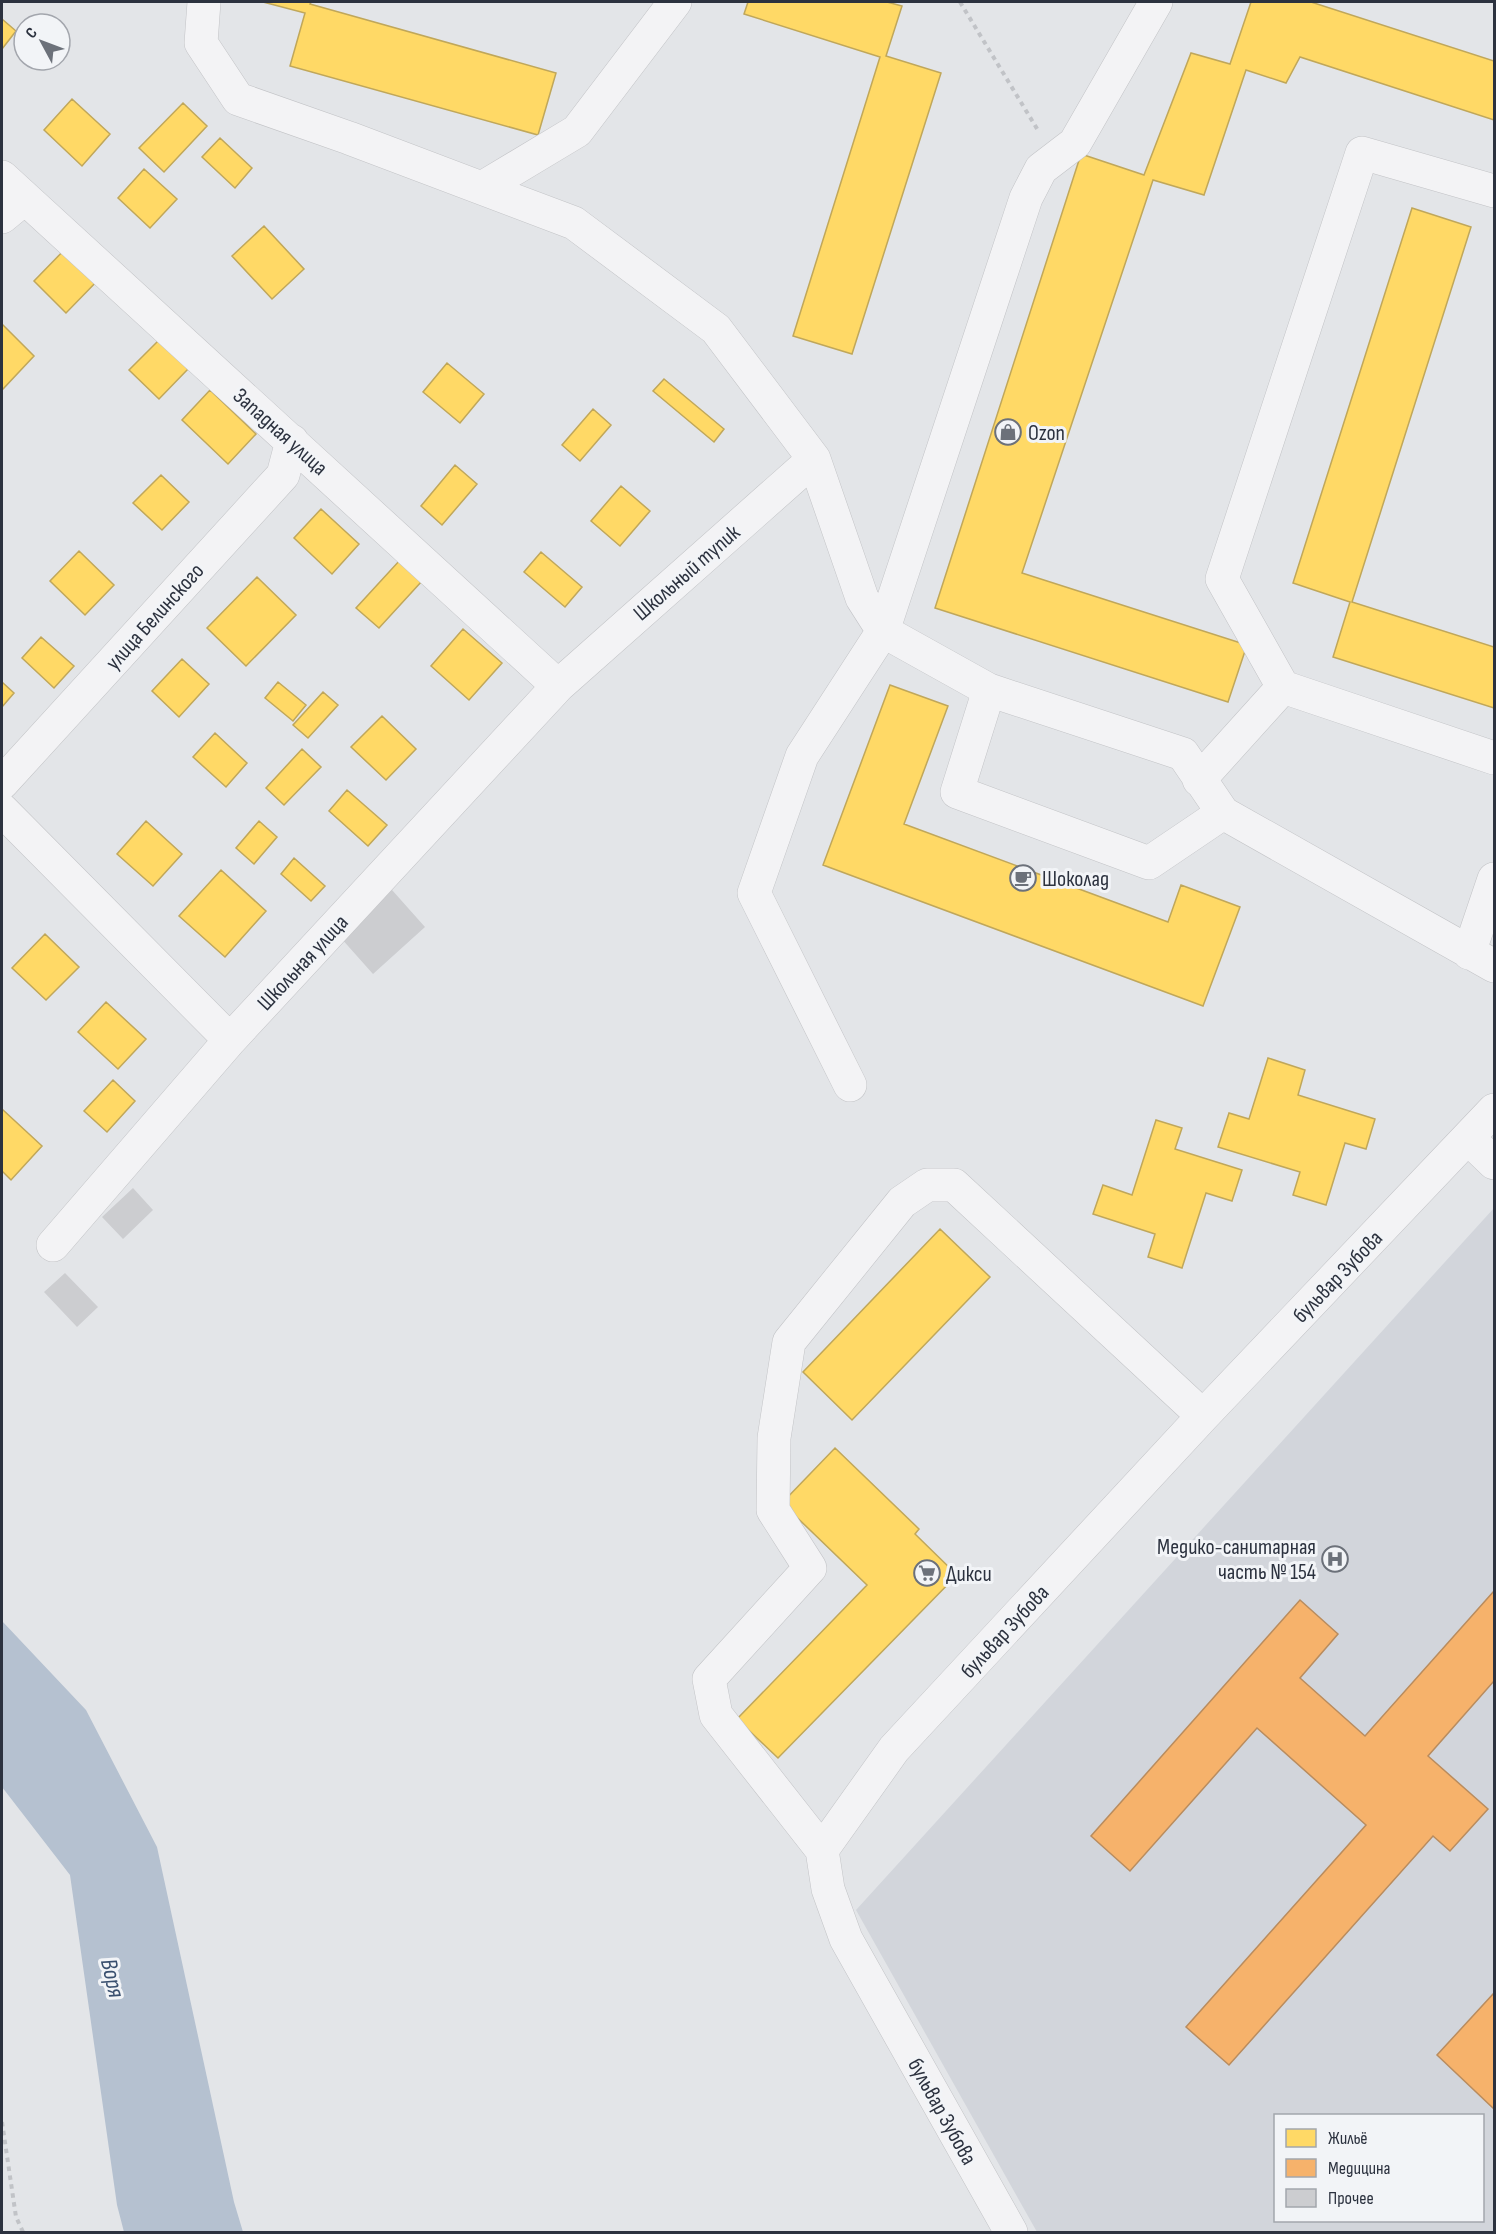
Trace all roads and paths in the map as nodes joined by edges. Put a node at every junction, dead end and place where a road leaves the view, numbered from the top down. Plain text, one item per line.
1 (180, 2) edge
2 (204, 2) edge
3 (675, 2) edge
4 (960, 2) edge
5 (1156, 2) edge
6 (201, 43) junction
7 (1054, 158) junction
8 (482, 188) junction
9 (1494, 191) edge
10 (9, 197) edge
11 (292, 441) junction
12 (814, 459) junction
13 (883, 631) junction
14 (558, 686) junction
15 (1283, 687) junction
16 (989, 690) junction
17 (1494, 758) edge
18 (1199, 780) junction
19 (2, 783) edge
20 (2, 810) edge
21 (1223, 813) junction
22 (1494, 879) edge
23 (1482, 960) edge
24 (230, 1040) junction
25 (850, 1085) dead end
26 (1494, 1110) edge
27 (1468, 1138) junction
28 (1494, 1162) edge
29 (53, 1245) dead end
30 (1203, 1416) junction
31 (822, 1850) junction
32 (2, 2122) edge
33 (23, 2232) edge
34 (1011, 2232) edge

1 - 6 street
2 - 6 street
3 - 8 street
4 - 7 path
5 - 7 street
6 - 8 street
7 - 13 street
8 - 12 street
9 - 15 street
10 - 11 street, Западная улица
11 - 14 street, Западная улица
11 - 19 street, улица Белинского
12 - 13 street
12 - 14 street, Школьный тупик
13 - 16 street
13 - 25 street
14 - 24 street, Школьная улица
15 - 17 street
15 - 18 street
16 - 18 street
16 - 21 street
18 - 21 street
20 - 24 street
21 - 23 street
22 - 23 street
24 - 29 street, Школьная улица
26 - 27 street, бульвар Зубова
27 - 28 street
27 - 30 street, бульвар Зубова
30 - 31 street, бульвар Зубова
30 - 31 street
31 - 34 street, бульвар Зубова
32 - 33 path

